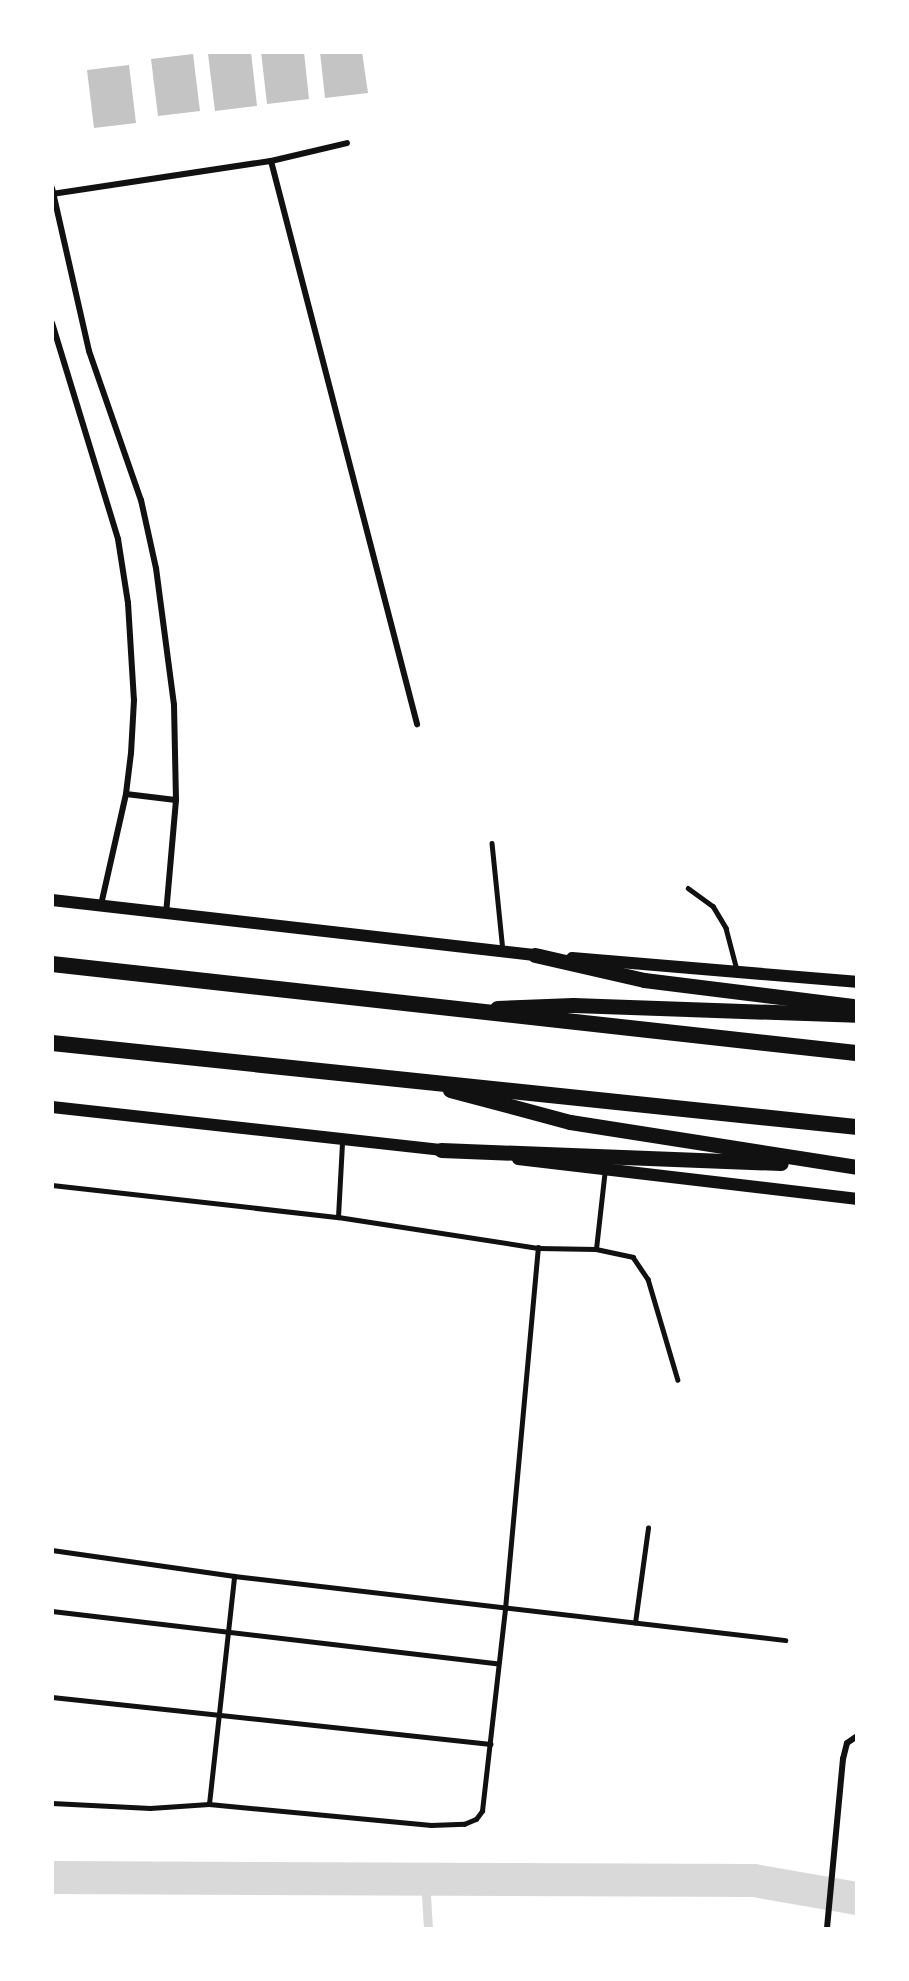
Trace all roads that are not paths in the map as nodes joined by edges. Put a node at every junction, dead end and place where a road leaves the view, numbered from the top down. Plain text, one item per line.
1 (347, 143) dead end
2 (271, 161) junction
3 (53, 192) edge
4 (52, 323) edge
5 (417, 724) dead end
6 (126, 794) junction
7 (176, 800) junction
8 (492, 843) dead end
9 (688, 888) dead end
10 (52, 900) edge
11 (101, 905) junction
12 (166, 915) junction
13 (503, 951) junction
14 (535, 955) junction
15 (52, 964) edge
16 (738, 972) junction
17 (856, 982) edge
18 (856, 1007) edge
19 (458, 1009) junction
20 (856, 1015) edge
21 (52, 1043) edge
22 (856, 1053) edge
23 (432, 1085) junction
24 (52, 1107) edge
25 (856, 1127) edge
26 (342, 1142) junction
27 (441, 1150) junction
28 (855, 1167) edge
29 (605, 1170) junction
30 (52, 1185) edge
31 (856, 1199) edge
32 (339, 1217) junction
33 (538, 1248) junction
34 (596, 1249) junction
35 (678, 1380) dead end
36 (648, 1528) dead end
37 (52, 1550) edge
38 (234, 1576) junction
39 (506, 1609) junction
40 (52, 1611) edge
41 (635, 1623) junction
42 (229, 1632) junction
43 (784, 1640) dead end
44 (498, 1663) junction
45 (52, 1697) edge
46 (219, 1714) junction
47 (856, 1737) edge
48 (490, 1744) junction
49 (52, 1803) edge
50 (209, 1804) junction
51 (827, 1929) edge

1 - 2 street
2 - 3 street
2 - 5 street
3 - 7 street
4 - 6 street
6 - 7 street
6 - 11 street
7 - 12 street
8 - 13 lane
9 - 16 lane
10 - 11 main road
11 - 12 main road
12 - 13 main road
13 - 14 main road
14 - 16 main road
14 - 18 main road
15 - 19 highway
16 - 17 main road
19 - 20 main road
19 - 22 highway
21 - 23 highway
23 - 25 highway
23 - 28 main road
24 - 26 main road
26 - 27 main road
26 - 32 lane
27 - 28 main road
27 - 29 main road
29 - 31 main road
29 - 34 lane
30 - 32 lane
32 - 33 lane
33 - 34 lane
33 - 39 lane
34 - 35 lane
36 - 41 lane
37 - 38 lane
38 - 39 lane
38 - 42 lane
39 - 41 lane
39 - 44 lane
40 - 42 lane
41 - 43 lane
42 - 44 lane
42 - 46 lane
44 - 48 lane
45 - 46 lane
46 - 48 lane
46 - 50 lane
47 - 51 street
48 - 50 lane
49 - 50 lane

